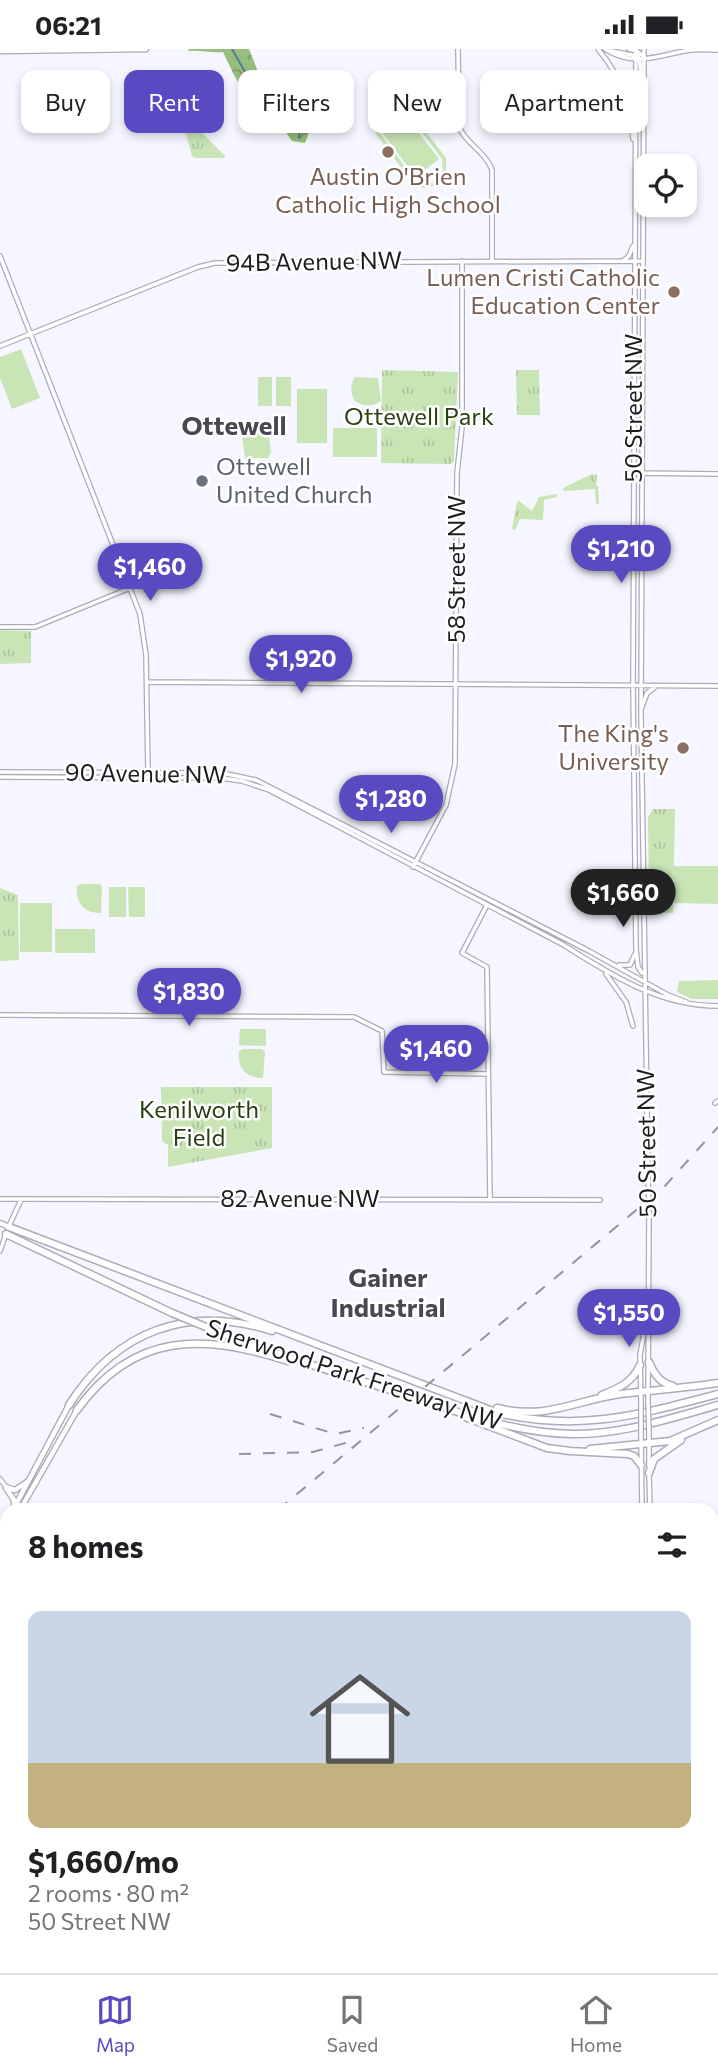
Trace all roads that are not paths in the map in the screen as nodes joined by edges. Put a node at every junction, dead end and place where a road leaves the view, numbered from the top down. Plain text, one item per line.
1 (137, 49) edge
2 (146, 49) edge
3 (458, 49) edge
4 (598, 49) edge
5 (606, 49) edge
6 (629, 49) edge
7 (718, 50) edge
8 (0, 51) edge
9 (124, 51) junction
10 (640, 54) edge
11 (634, 154) edge
12 (635, 154) edge
13 (635, 217) edge
14 (635, 241) junction
15 (0, 256) edge
16 (461, 261) junction
17 (492, 261) junction
18 (622, 261) junction
19 (635, 261) junction
20 (643, 261) junction
21 (30, 333) junction
22 (0, 345) edge
23 (634, 473) junction
24 (642, 473) junction
25 (718, 474) edge
26 (131, 588) junction
27 (0, 627) edge
28 (147, 682) junction
29 (456, 684) junction
30 (641, 686) junction
31 (718, 686) edge
32 (633, 687) junction
33 (659, 687) junction
34 (641, 713) junction
35 (0, 772) edge
36 (148, 775) junction
37 (0, 778) edge
38 (416, 861) junction
39 (414, 867) junction
40 (489, 902) junction
41 (636, 950) junction
42 (617, 965) junction
43 (602, 970) junction
44 (643, 975) junction
45 (644, 981) junction
46 (644, 990) junction
47 (698, 1006) junction
48 (718, 1006) edge
49 (0, 1015) edge
50 (633, 1026) dead end
51 (488, 1073) junction
52 (0, 1199) edge
53 (21, 1200) junction
54 (490, 1200) junction
55 (600, 1201) dead end
56 (0, 1223) edge
57 (9, 1227) junction
58 (3, 1233) edge
59 (0, 1251) edge
60 (648, 1312) junction
61 (301, 1340) junction
62 (649, 1362) junction
63 (640, 1365) junction
64 (718, 1383) edge
65 (372, 1384) junction
66 (682, 1388) junction
67 (644, 1392) junction
68 (718, 1394) edge
69 (447, 1395) junction
70 (593, 1400) junction
71 (428, 1402) junction
72 (69, 1405) joint
73 (718, 1405) edge
74 (77, 1410) joint
75 (718, 1420) edge
76 (691, 1433) junction
77 (645, 1444) junction
78 (570, 1451) junction
79 (641, 1465) junction
80 (649, 1473) junction
81 (0, 1479) edge
82 (29, 1481) junction
83 (6, 1487) junction
84 (14, 1503) edge
85 (18, 1503) edge
86 (24, 1503) edge
87 (641, 1503) edge
88 (650, 1503) edge

1 - 9 main road
2 - 9 main road
3 - 17 street
4 - 11 street
5 - 10 street
6 - 10 street
7 - 10 street
8 - 9 main road
10 - 12 street, 50 Street NW
10 - 20 street, 50 Street NW
13 - 14 street, 50 Street NW
14 - 18 street
14 - 19 street, 50 Street NW
15 - 21 street
16 - 17 street, 94B Avenue NW
16 - 21 street, 94B Avenue NW
16 - 29 street, 58 Street NW
17 - 18 street, 94B Avenue NW
18 - 19 street, 94B Avenue NW
19 - 20 street, 94B Avenue NW
19 - 23 street, 50 Street NW
20 - 24 street, 50 Street NW
21 - 22 street, 94B Avenue NW
21 - 26 street
23 - 24 street
23 - 32 street, 50 Street NW
24 - 25 street
24 - 30 street, 50 Street NW
26 - 27 street
26 - 28 street
28 - 29 street
28 - 36 street
29 - 32 street
29 - 38 street, 58 Street NW
30 - 32 street
30 - 33 street
30 - 34 street, 50 Street NW
31 - 33 street
32 - 41 street, 50 Street NW
33 - 34 street
34 - 44 street, 50 Street NW
35 - 36 street, 90 Avenue NW
36 - 37 street, 90 Avenue NW
36 - 38 street, 90 Avenue NW
36 - 39 street, 90 Avenue NW
38 - 39 street, 58 Street NW
38 - 40 street, 90 Avenue NW
39 - 40 street, 90 Avenue NW
40 - 42 street, 90 Avenue NW
40 - 43 street, 90 Avenue NW
40 - 51 street
41 - 42 street
41 - 44 street, 50 Street NW
42 - 45 street, 90 Avenue NW
43 - 46 street, 90 Avenue NW
43 - 50 street
44 - 45 street, 50 Street NW
45 - 46 street, 50 Street NW
45 - 47 street, 90 Avenue NW
46 - 47 street, 90 Avenue NW
46 - 60 street, 50 Street NW, bridge
47 - 48 street, 90 Avenue NW
49 - 51 street
51 - 54 street
52 - 53 street, 82 Avenue NW
53 - 54 street, 82 Avenue NW
53 - 57 street
54 - 55 street, 82 Avenue NW
56 - 57 main road
57 - 58 street
57 - 61 highway, Sherwood Park Freeway NW
58 - 59 street
58 - 65 highway, Sherwood Park Freeway NW, bridge
60 - 62 street, 50 Street NW
60 - 63 street, 50 Street NW
61 - 69 highway, Sherwood Park Freeway NW
61 - 72 highway
62 - 66 highway
62 - 67 street, 50 Street NW
63 - 67 street, 50 Street NW
63 - 70 highway
64 - 66 highway
65 - 71 highway, Sherwood Park Freeway NW
65 - 74 highway
66 - 67 highway
67 - 70 highway
67 - 77 street, 50 Street NW, bridge
67 - 77 street, 50 Street NW, bridge
68 - 69 highway, Sherwood Park Freeway NW
69 - 70 highway
71 - 73 highway, Sherwood Park Freeway NW
71 - 78 highway
72 - 82 main road
74 - 86 main road
75 - 76 highway
76 - 77 highway
76 - 80 highway
77 - 78 highway
77 - 79 street, 50 Street NW
77 - 80 street, 50 Street NW
78 - 79 highway
79 - 87 street, 50 Street NW
80 - 88 street, 50 Street NW
81 - 83 street
82 - 83 main road
82 - 85 main road
83 - 84 main road

